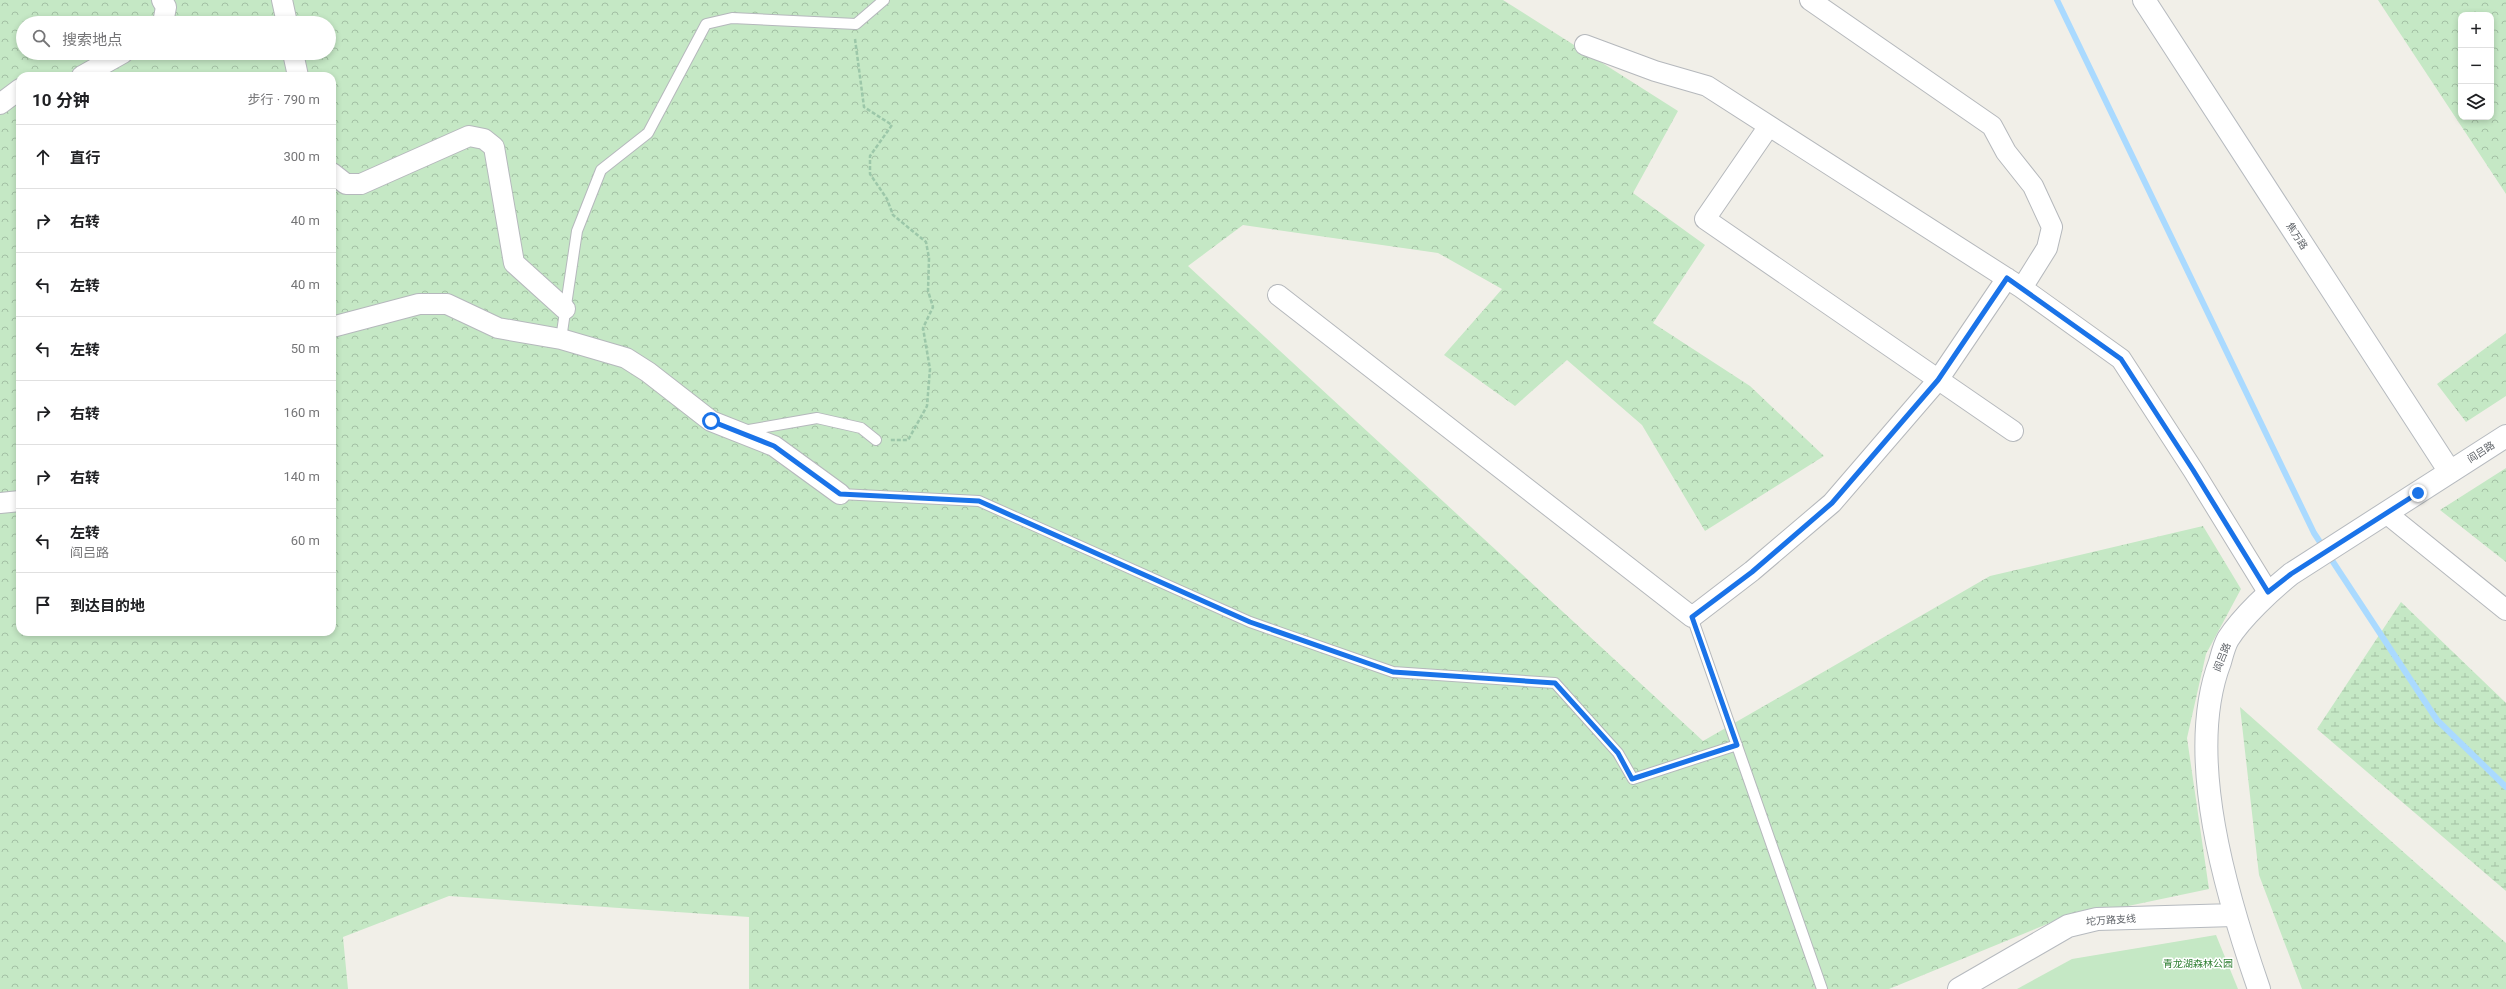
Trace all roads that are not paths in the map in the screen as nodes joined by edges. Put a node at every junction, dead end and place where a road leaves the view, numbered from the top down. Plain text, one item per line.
1 (162, 0) edge
2 (282, 0) edge
3 (884, 0) edge
4 (1810, 0) edge
5 (2144, 0) edge
6 (164, 16) edge
7 (285, 16) edge
8 (1585, 45) dead end
9 (111, 60) edge
10 (295, 60) edge
11 (89, 72) edge
12 (297, 72) edge
13 (16, 92) edge
14 (0, 104) edge
15 (1769, 126) junction
16 (336, 176) edge
17 (2014, 283) junction
18 (1278, 295) dead end
19 (565, 309) junction
20 (336, 326) edge
21 (560, 339) junction
22 (1938, 380) junction
23 (2013, 431) dead end
24 (740, 432) junction
25 (2506, 436) edge
26 (876, 440) road end
27 (2450, 472) junction
28 (840, 494) joint
29 (16, 501) edge
30 (0, 503) edge
31 (2386, 513) junction
32 (2268, 592) junction
33 (2506, 610) edge
34 (1692, 617) junction
35 (1737, 745) junction
36 (2234, 915) junction
37 (1822, 989) edge
38 (1959, 989) edge
39 (2259, 989) edge

1 - 6 street
2 - 7 street
3 - 19 lane
4 - 17 street
5 - 27 main road, 焦万路
8 - 15 street
9 - 11 street
10 - 12 street
13 - 14 street
15 - 17 street
15 - 22 street
16 - 19 street
17 - 22 street
17 - 32 street
18 - 34 street
19 - 21 lane
20 - 21 street
21 - 24 street
22 - 23 street
22 - 34 street
24 - 26 lane
24 - 28 street
25 - 27 main road, 阎吕路
27 - 31 main road, 阎吕路
28 - 35 lane
29 - 30 street
31 - 32 main road, 阎吕路
31 - 33 street
32 - 36 main road, 阎吕路
34 - 35 lane
35 - 37 lane
36 - 38 main road, 坨万路支线
36 - 39 main road, 阎吕路

